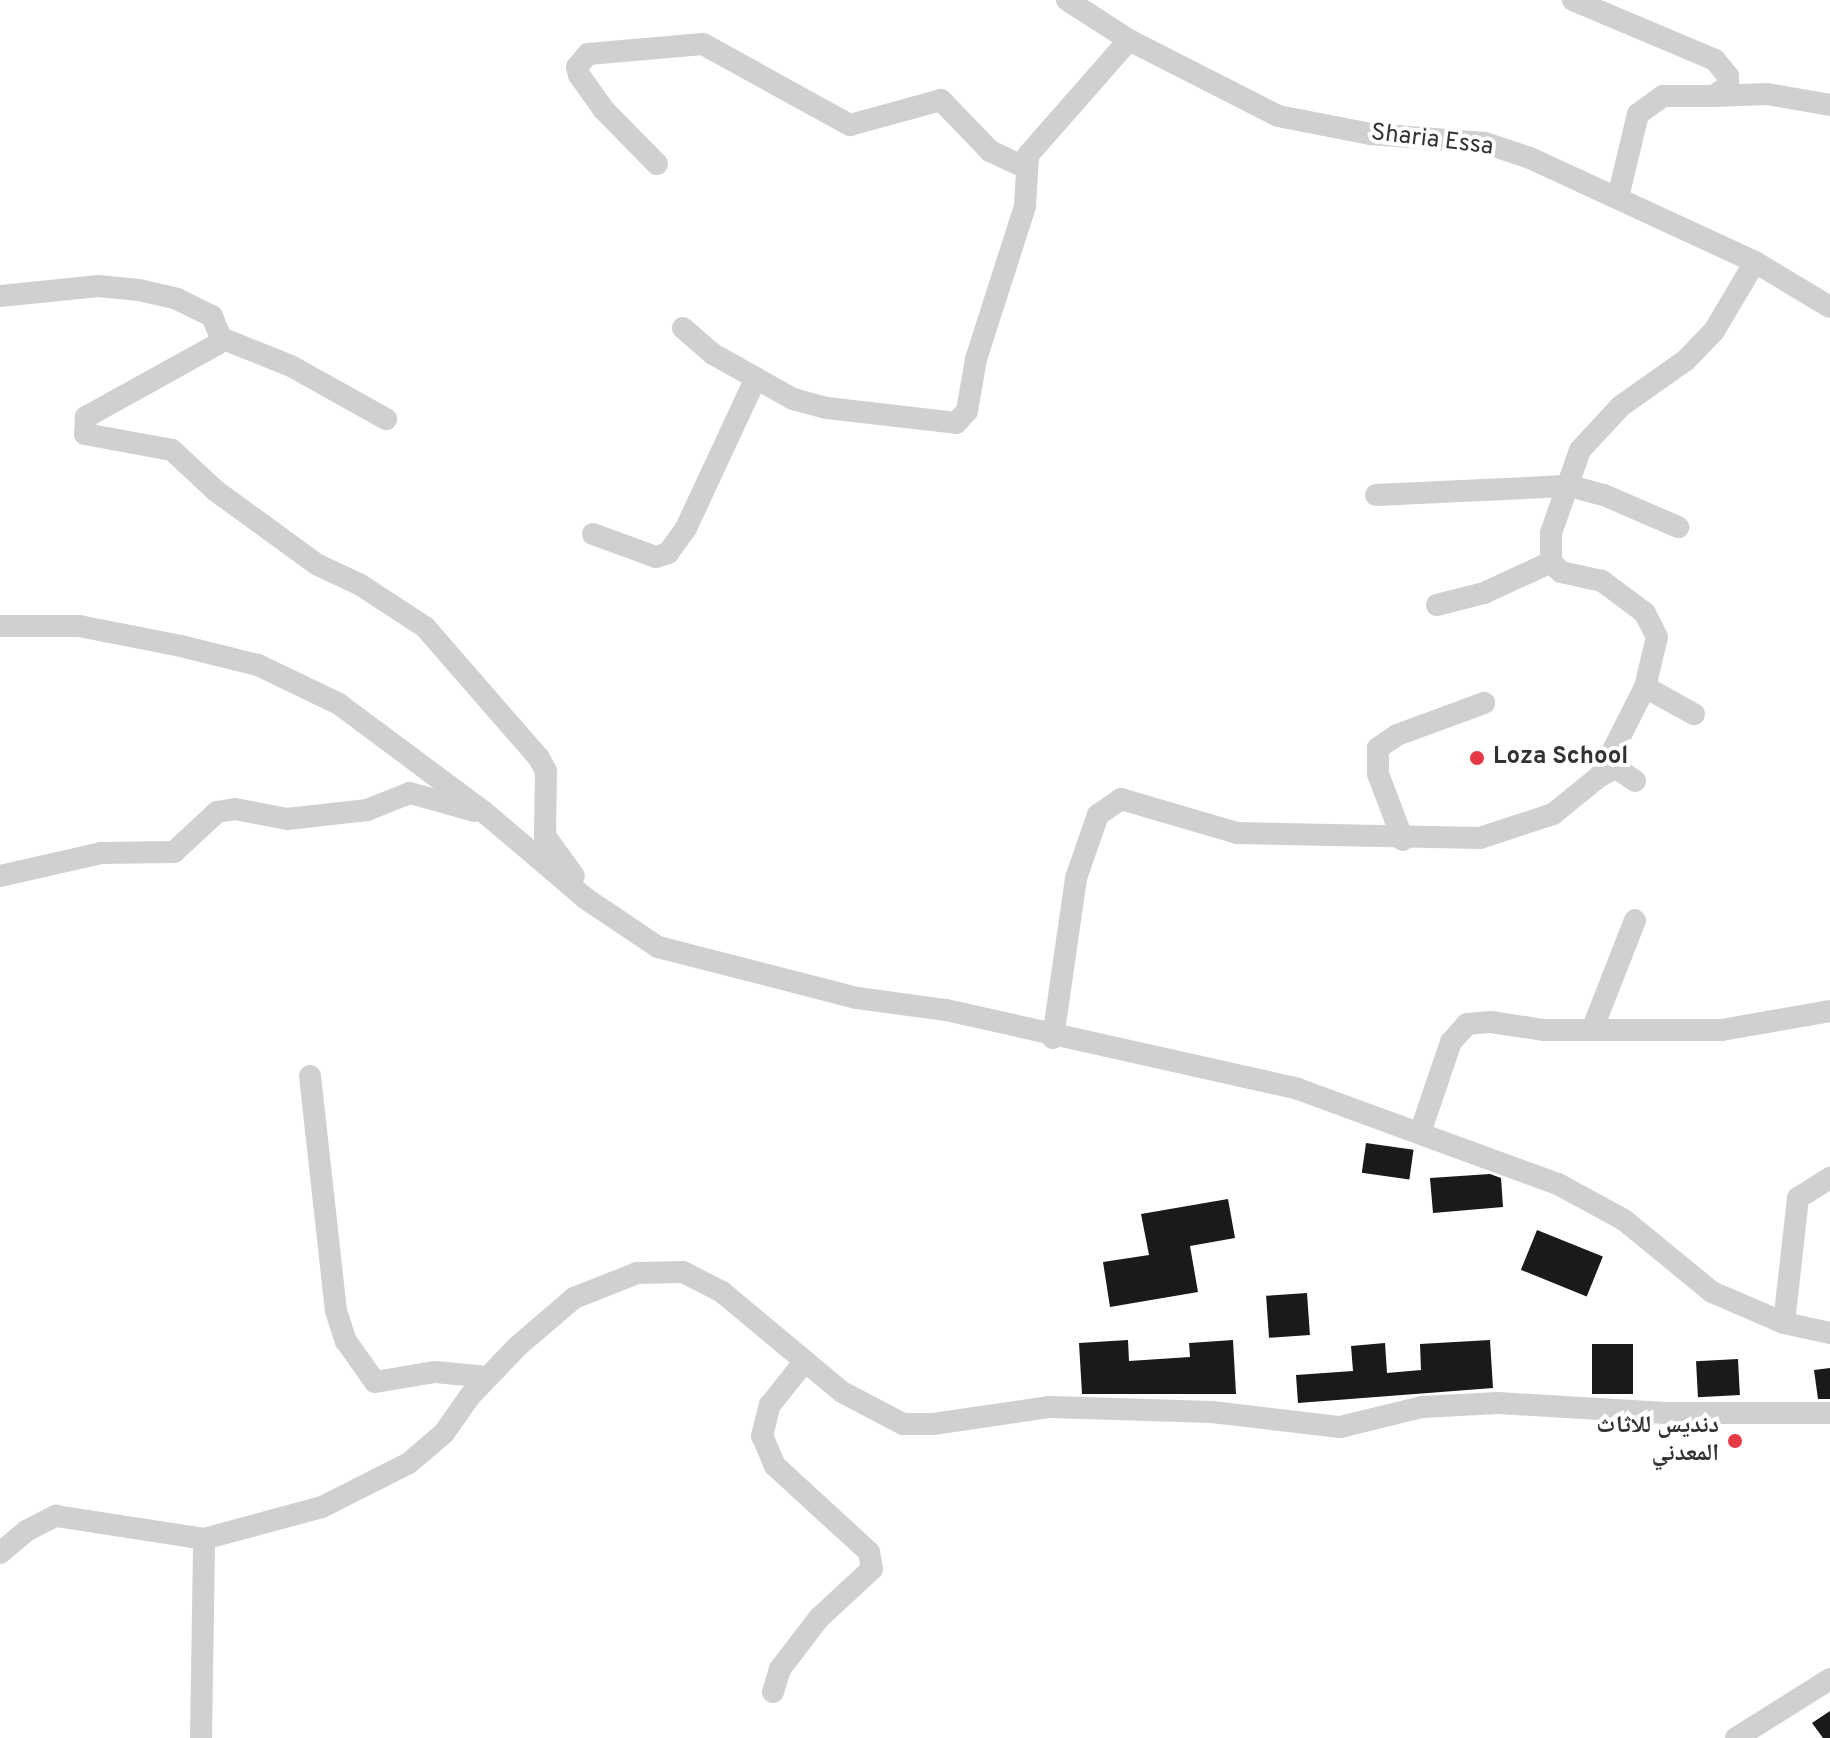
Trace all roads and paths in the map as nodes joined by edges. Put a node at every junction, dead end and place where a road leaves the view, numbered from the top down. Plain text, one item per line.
1 (1573, 0) edge
2 (1071, 3) edge
3 (1129, 40) junction
4 (1714, 96) junction
5 (1830, 105) edge
6 (657, 164) dead end
7 (1026, 168) junction
8 (1618, 197) junction
9 (1755, 262) junction
10 (0, 296) edge
11 (1830, 307) edge
12 (683, 328) dead end
13 (221, 338) junction
14 (755, 380) junction
15 (386, 419) dead end
16 (1570, 486) junction
17 (1376, 495) dead end
18 (1678, 527) dead end
19 (593, 534) dead end
20 (1551, 562) junction
21 (1437, 605) dead end
22 (0, 626) edge
23 (1645, 687) junction
24 (1484, 703) dead end
25 (1694, 714) dead end
26 (1600, 776) junction
27 (1635, 781) dead end
28 (484, 812) junction
29 (1403, 840) junction
30 (0, 876) edge
31 (585, 898) junction
32 (1635, 920) dead end
33 (1830, 1011) edge
34 (1592, 1030) junction
35 (1053, 1038) junction
36 (310, 1076) dead end
37 (1421, 1130) junction
38 (1830, 1178) edge
39 (1784, 1323) junction
40 (1830, 1333) edge
41 (805, 1361) junction
42 (488, 1377) junction
43 (1830, 1413) edge
44 (204, 1539) junction
45 (0, 1553) edge
46 (1830, 1679) edge
47 (773, 1692) dead end
48 (201, 1738) edge
49 (1736, 1738) edge

1 - 4 street
2 - 3 street, Sharia Essa
3 - 7 street
3 - 8 street, Sharia Essa
4 - 5 street
4 - 8 street
6 - 7 street
7 - 14 street
8 - 9 street, Sharia Essa
9 - 11 street, Sharia Essa
9 - 16 street
10 - 13 street
12 - 14 street
13 - 15 street
13 - 31 street
14 - 19 street
16 - 17 street
16 - 18 street
16 - 20 street
20 - 21 street
20 - 23 street
22 - 28 street
23 - 25 street
23 - 26 street
24 - 29 street
26 - 27 street
26 - 29 street
28 - 30 street
28 - 31 street
29 - 35 street
31 - 35 street
32 - 34 street
33 - 34 street
34 - 37 street
35 - 37 street
36 - 42 street
37 - 39 street
38 - 39 street
39 - 40 street
41 - 42 street
41 - 43 street
41 - 47 street
42 - 44 street
44 - 45 street
44 - 48 street
46 - 49 street

